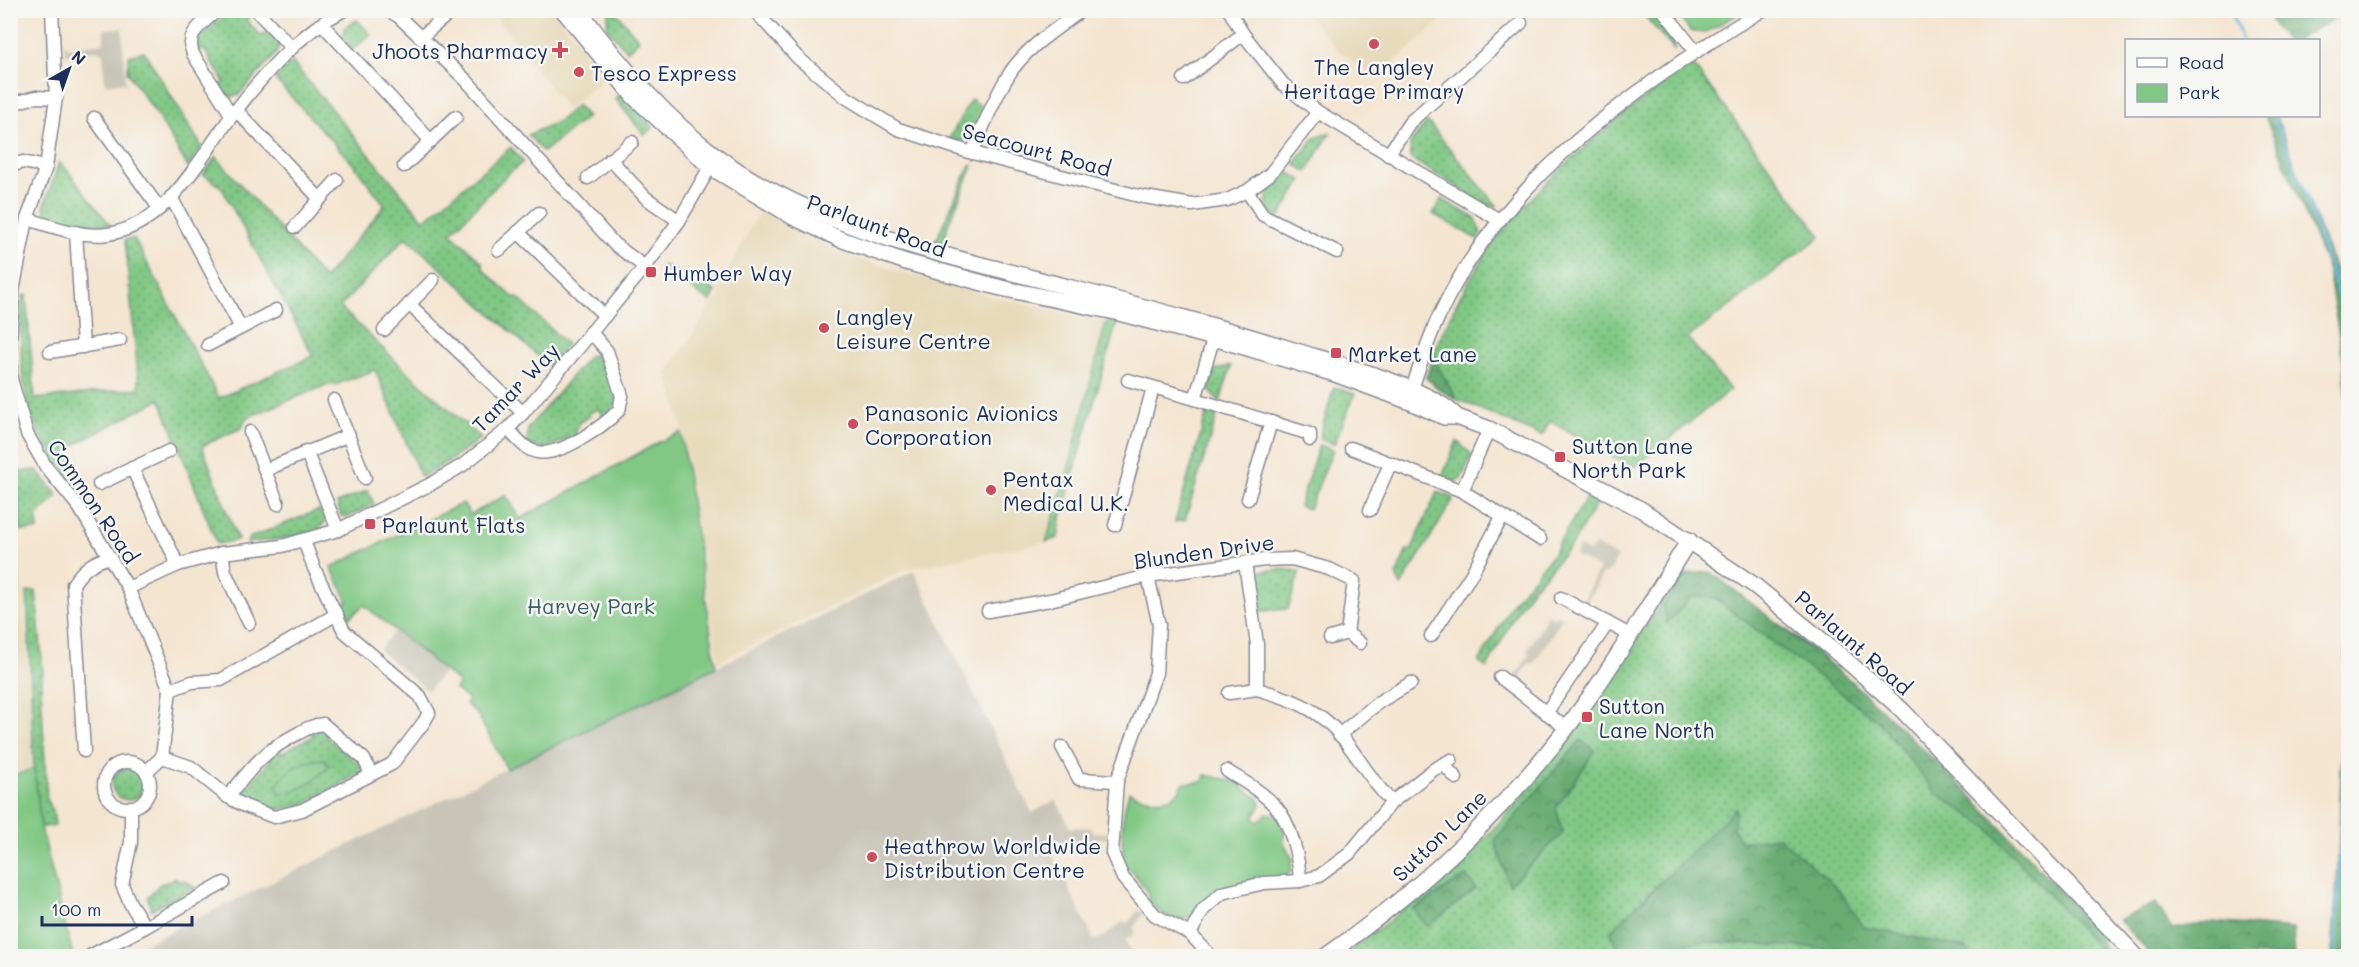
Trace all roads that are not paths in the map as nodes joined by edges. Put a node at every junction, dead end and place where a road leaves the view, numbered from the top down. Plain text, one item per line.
1 (52, 10) edge
2 (217, 10) edge
3 (256, 10) edge
4 (344, 10) edge
5 (387, 10) edge
6 (453, 10) edge
7 (563, 10) edge
8 (754, 10) edge
9 (1082, 10) edge
10 (1229, 10) edge
11 (1663, 10) edge
12 (1763, 10) edge
13 (581, 15) edge
14 (322, 24) junction
15 (1521, 24) dead end
16 (1243, 34) junction
17 (421, 37) junction
18 (292, 48) junction
19 (1695, 51) junction
20 (1184, 79) dead end
21 (56, 98) junction
22 (10, 104) edge
23 (234, 112) junction
24 (1318, 112) junction
25 (456, 117) dead end
26 (94, 118) dead end
27 (431, 141) junction
28 (632, 142) dead end
29 (972, 153) junction
30 (1388, 155) junction
31 (610, 159) junction
32 (713, 161) junction
33 (10, 166) edge
34 (404, 166) dead end
35 (46, 167) junction
36 (588, 178) dead end
37 (337, 180) dead end
38 (1247, 191) junction
39 (171, 197) junction
40 (320, 199) junction
41 (159, 208) junction
42 (539, 213) dead end
43 (27, 219) junction
44 (1499, 220) junction
45 (679, 221) junction
46 (295, 227) dead end
47 (518, 231) junction
48 (76, 232) junction
49 (500, 250) dead end
50 (1337, 252) dead end
51 (645, 267) junction
52 (433, 279) dead end
53 (409, 304) junction
54 (276, 310) dead end
55 (604, 316) junction
56 (241, 328) junction
57 (384, 330) dead end
58 (591, 332) junction
59 (1215, 332) junction
60 (120, 340) dead end
61 (10, 345) edge
62 (208, 345) dead end
63 (83, 346) junction
64 (50, 352) dead end
65 (11, 379) edge
66 (1128, 380) dead end
67 (1153, 388) junction
68 (1410, 396) junction
69 (1195, 399) junction
70 (334, 400) dead end
71 (523, 413) junction
72 (1271, 422) junction
73 (508, 429) junction
74 (1489, 429) junction
75 (250, 432) dead end
76 (349, 435) junction
77 (1311, 440) dead end
78 (1351, 448) dead end
79 (170, 451) dead end
80 (306, 451) junction
81 (1390, 465) junction
82 (132, 468) junction
83 (265, 470) junction
84 (365, 478) dead end
85 (99, 484) dead end
86 (1462, 491) junction
87 (1248, 499) dead end
88 (278, 504) dead end
89 (1370, 510) dead end
90 (1502, 517) junction
91 (1115, 525) dead end
92 (338, 530) junction
93 (1540, 539) dead end
94 (1689, 540) junction
95 (304, 541) junction
96 (222, 553) junction
97 (110, 557) junction
98 (1245, 563) junction
99 (178, 564) junction
100 (1148, 576) junction
101 (128, 588) junction
102 (1561, 598) dead end
103 (988, 611) dead end
104 (337, 614) junction
105 (249, 623) dead end
106 (1608, 623) junction
107 (1347, 633) junction
108 (1431, 636) dead end
109 (1630, 636) junction
110 (1330, 638) dead end
111 (1360, 643) dead end
112 (1500, 677) dead end
113 (1411, 683) dead end
114 (1257, 689) junction
115 (170, 690) junction
116 (1229, 693) dead end
117 (1546, 713) junction
118 (1566, 728) junction
119 (1339, 735) junction
120 (1062, 747) dead end
121 (84, 751) dead end
122 (162, 757) junction
123 (1227, 771) dead end
124 (146, 772) junction
125 (371, 774) junction
126 (1456, 778) dead end
127 (1117, 781) junction
128 (228, 797) junction
129 (1392, 802) junction
130 (131, 807) junction
131 (1300, 881) junction
132 (224, 883) dead end
133 (145, 927) junction
134 (1190, 934) junction
135 (90, 957) edge
136 (1212, 957) edge
137 (1326, 957) edge
138 (2136, 957) edge

1 - 21 street, Common Road
2 - 23 street
3 - 18 street
4 - 14 street
5 - 17 street
6 - 17 street
7 - 13 street, Parlaunt Road
8 - 29 street, Seacourt Road
9 - 29 street
10 - 16 street
11 - 19 street
12 - 19 street
13 - 32 street, Parlaunt Road
14 - 18 street
14 - 27 street
15 - 30 street
16 - 20 street
16 - 24 street
17 - 51 street
18 - 23 street
19 - 44 street
21 - 22 street
21 - 35 street, Common Road
23 - 39 street
23 - 40 street
24 - 30 street
24 - 38 street, Seacourt Road
25 - 27 street
26 - 41 street
27 - 34 street
28 - 31 street
29 - 38 street, Seacourt Road
30 - 44 street
31 - 36 street
31 - 45 street
32 - 45 street, Tamar Way
32 - 59 street, Parlaunt Road
33 - 35 street
35 - 43 street, Common Road
37 - 40 street
38 - 50 street
39 - 41 street
39 - 56 street
40 - 46 street
41 - 48 street
42 - 47 street
43 - 48 street
43 - 61 street, Common Road
44 - 68 street
45 - 51 street, Tamar Way
47 - 49 street
47 - 55 street
48 - 63 street
51 - 55 street, Tamar Way
52 - 53 street
53 - 57 street
53 - 71 street
54 - 56 street
55 - 58 street, Tamar Way
56 - 62 street
58 - 71 street, Tamar Way
58 - 73 street
59 - 68 street, Parlaunt Road
59 - 69 street
60 - 63 street
61 - 65 street, Common Road
63 - 64 street
65 - 97 street, Common Road
66 - 67 street
67 - 69 street
67 - 91 street
68 - 74 street, Parlaunt Road
69 - 72 street
70 - 76 street
71 - 73 street, Tamar Way
72 - 77 street
72 - 87 street
73 - 92 street, Tamar Way
74 - 86 street
74 - 94 street, Parlaunt Road
75 - 83 street
76 - 80 street
76 - 84 street
78 - 81 street
79 - 82 street
80 - 83 street
80 - 92 street
81 - 86 street
81 - 89 street
82 - 85 street
82 - 99 street
83 - 88 street
86 - 90 street
90 - 93 street
90 - 108 street
92 - 95 street, Tamar Way
94 - 109 street, Sutton Lane
94 - 138 street, Parlaunt Road
95 - 96 street, Tamar Way
95 - 104 street
96 - 99 street, Tamar Way
96 - 105 street
97 - 101 street, Common Road
97 - 121 street
98 - 100 street, Blunden Drive
98 - 107 street, Blunden Drive
98 - 114 street
99 - 101 street, Tamar Way
100 - 103 street, Blunden Drive
100 - 127 street
101 - 115 street, Common Road
102 - 106 street
104 - 115 street
104 - 125 street
106 - 109 street
106 - 117 street
107 - 110 street
107 - 111 street
109 - 118 street, Sutton Lane
112 - 117 street
113 - 119 street
114 - 116 street
114 - 119 street
115 - 122 street, Common Road
117 - 118 street
118 - 137 street, Sutton Lane
119 - 129 street
120 - 127 street
122 - 124 street
122 - 128 street
123 - 131 street
124 - 130 street
124 - 130 street
125 - 128 street
125 - 128 street
126 - 129 street
127 - 134 street
129 - 131 street
130 - 133 street
131 - 134 street
132 - 133 street
133 - 135 street
134 - 136 street

